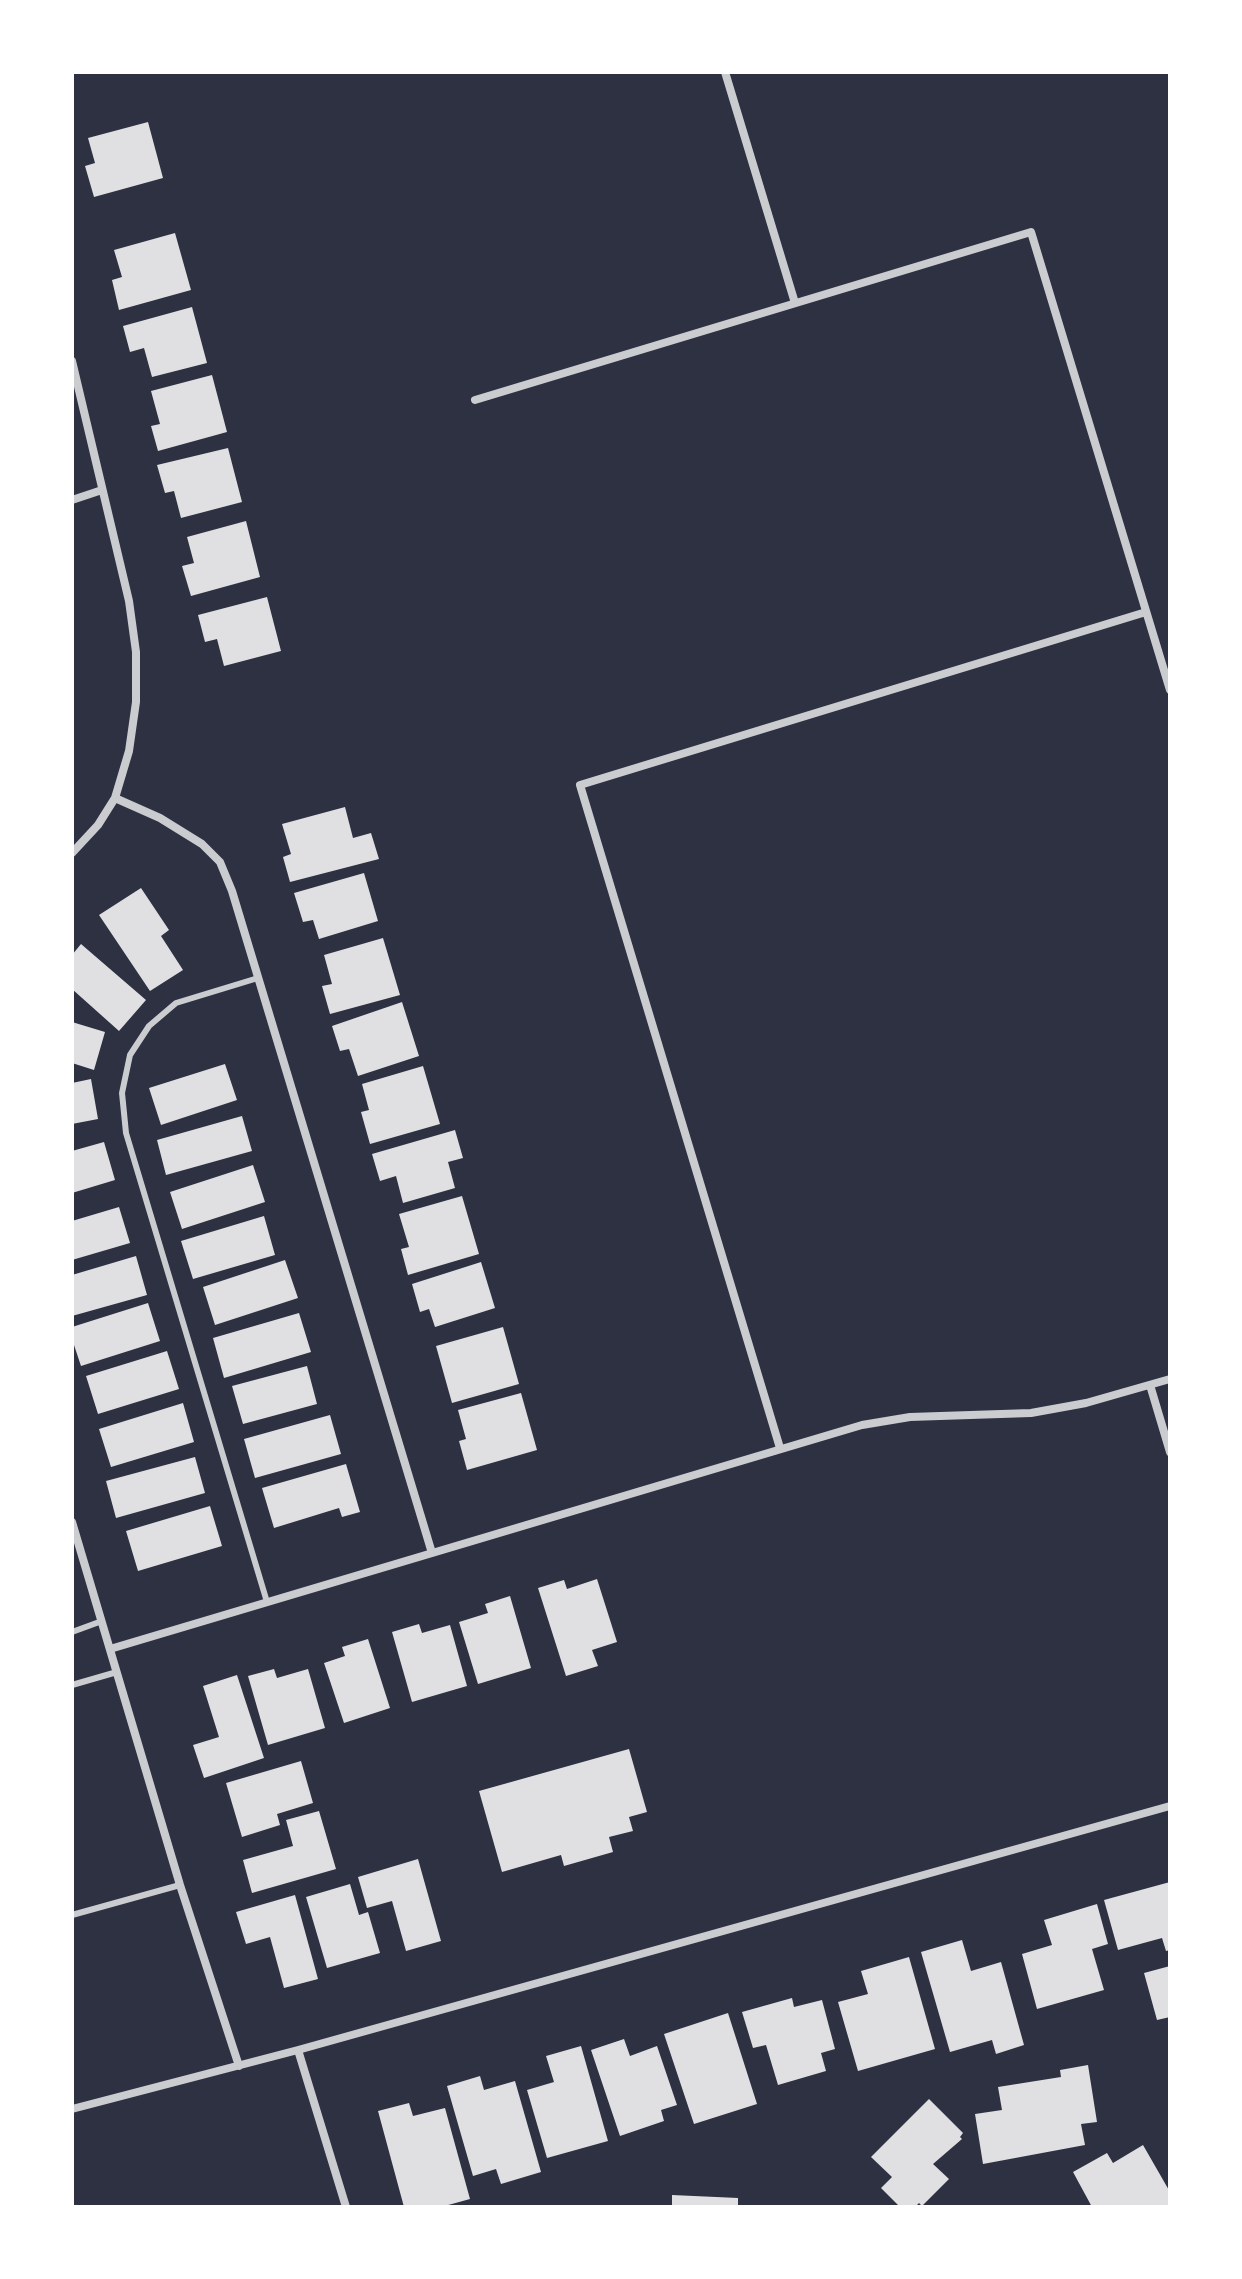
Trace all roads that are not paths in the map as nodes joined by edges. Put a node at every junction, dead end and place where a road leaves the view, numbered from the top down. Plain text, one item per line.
1 (725, 72) edge
2 (795, 303) junction
3 (72, 361) edge
4 (475, 400) dead end
5 (102, 490) junction
6 (72, 500) edge
7 (1146, 612) junction
8 (1170, 690) edge
9 (115, 798) junction
10 (72, 853) edge
11 (258, 978) junction
12 (1170, 1379) edge
13 (1150, 1385) junction
14 (780, 1448) junction
15 (1170, 1452) edge
16 (72, 1522) edge
17 (432, 1553) junction
18 (267, 1602) junction
19 (102, 1621) junction
20 (72, 1632) edge
21 (110, 1649) junction
22 (117, 1672) junction
23 (72, 1685) edge
24 (1170, 1806) edge
25 (180, 1885) junction
26 (72, 1915) edge
27 (298, 2050) junction
28 (239, 2066) junction
29 (72, 2109) edge
30 (346, 2207) edge

1 - 2 street
2 - 4 street
2 - 7 street
3 - 5 street
5 - 6 street
5 - 9 street
7 - 8 street
7 - 14 street
9 - 10 street
9 - 11 street
11 - 17 street
11 - 18 lane
12 - 13 street
13 - 14 street
13 - 15 street
14 - 17 street
16 - 19 street
17 - 18 street
18 - 21 street
19 - 20 lane
19 - 21 street
21 - 22 street
22 - 23 lane
22 - 25 street
24 - 27 street
25 - 26 lane
25 - 28 street
27 - 28 street
27 - 30 street
28 - 29 street

